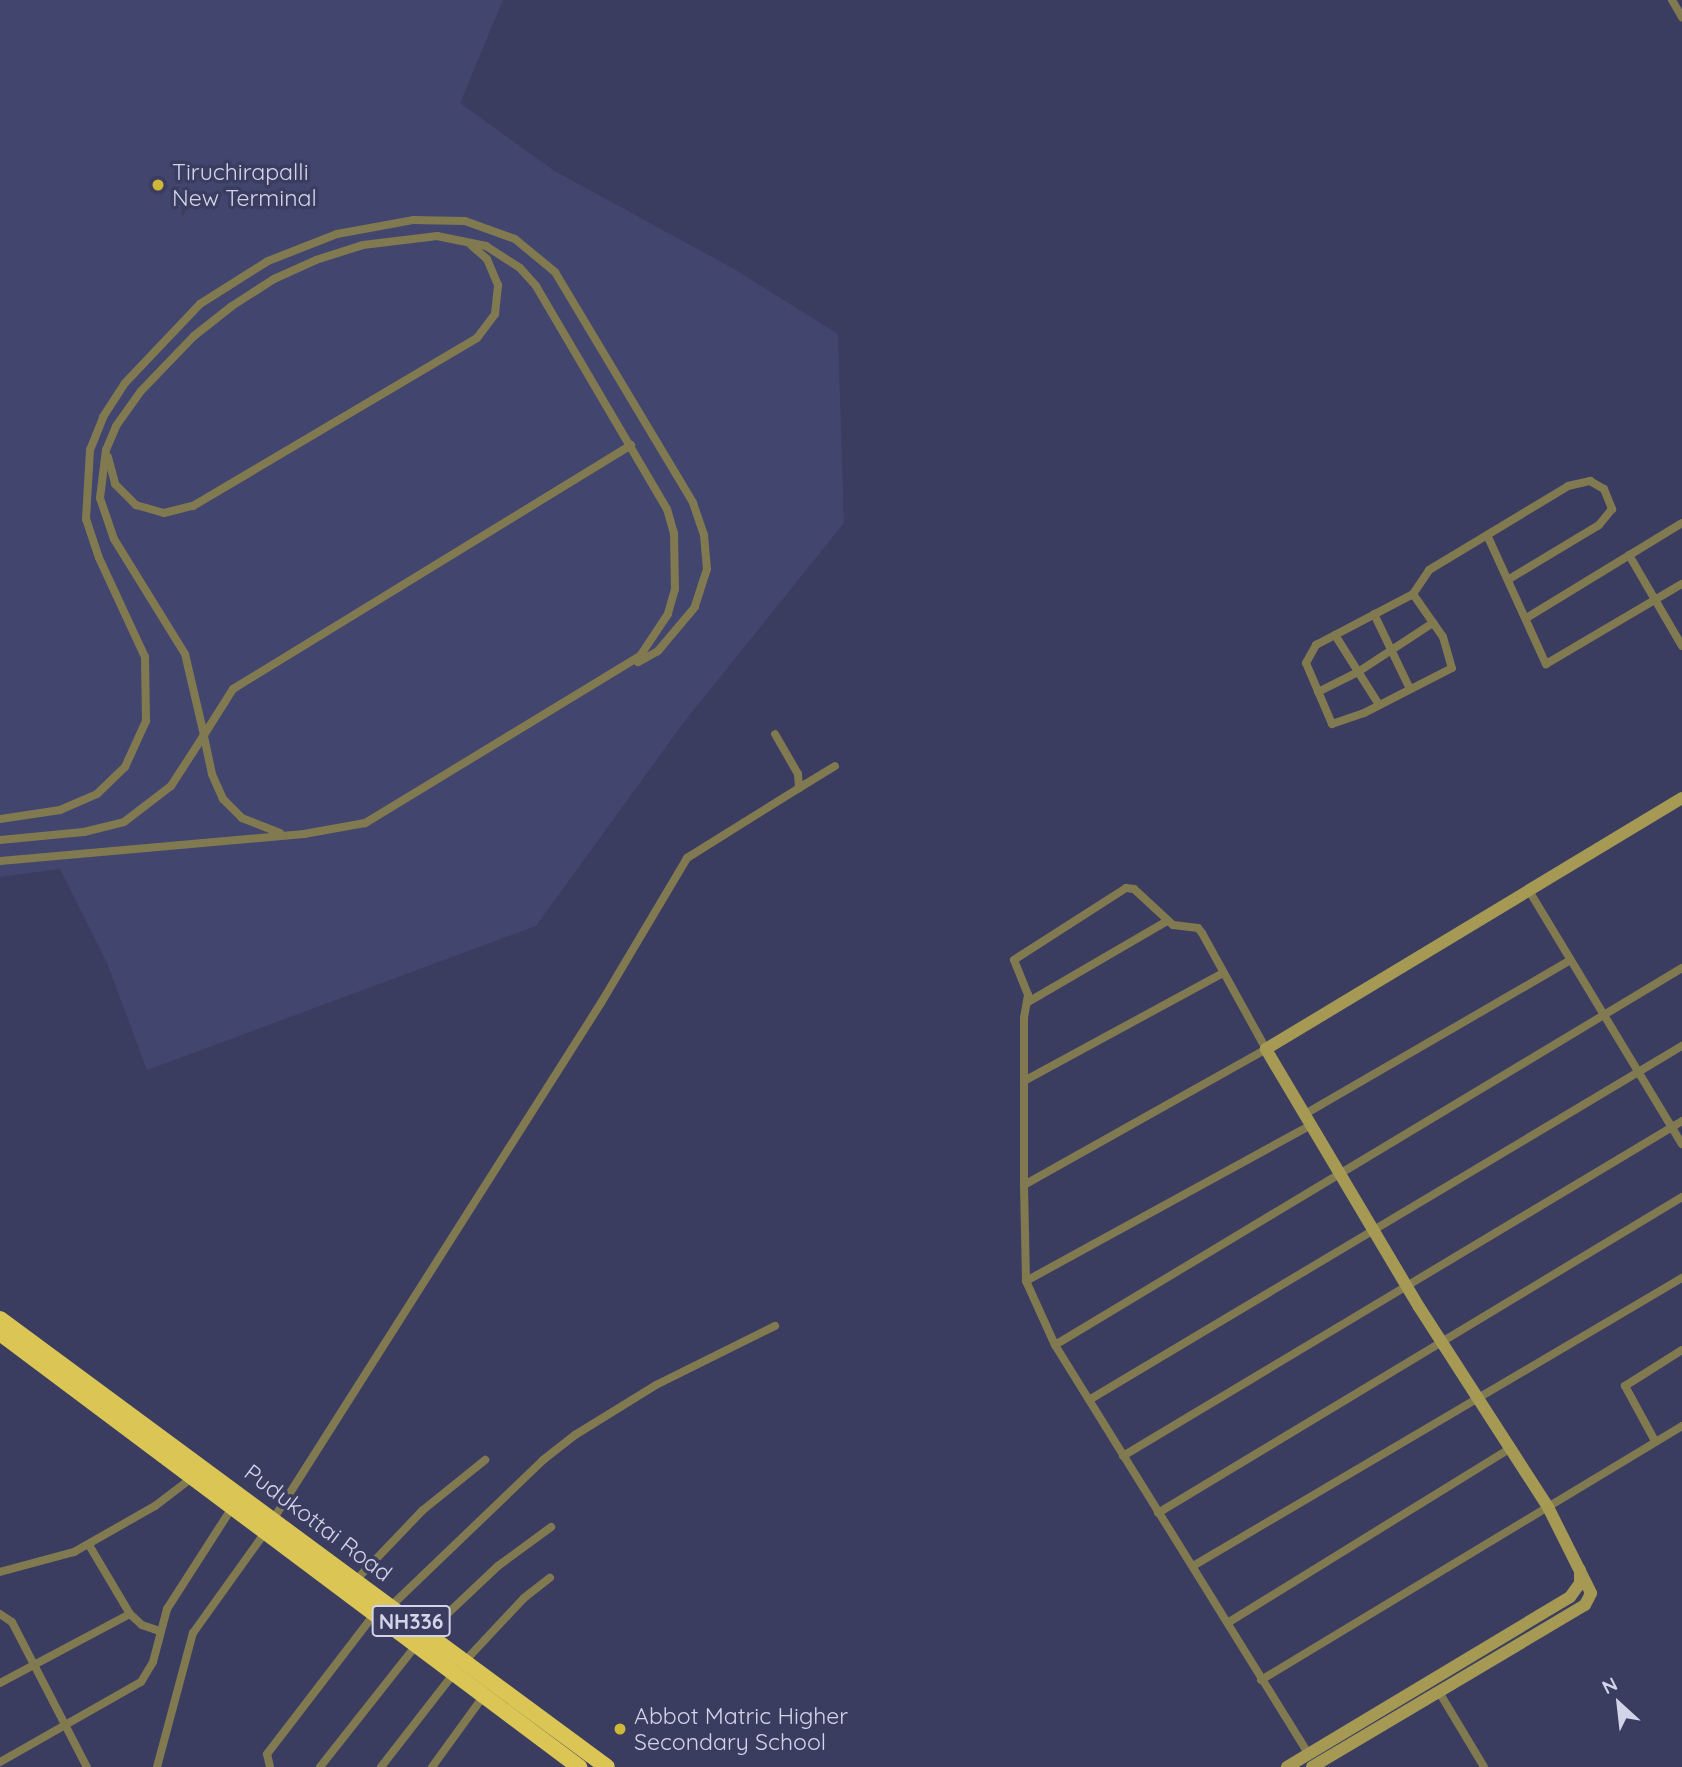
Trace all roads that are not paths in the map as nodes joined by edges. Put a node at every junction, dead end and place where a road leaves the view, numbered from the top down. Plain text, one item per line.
1 (1672, 0) edge
2 (1682, 17) edge
3 (466, 242) junction
4 (113, 432) junction
5 (631, 444) junction
6 (1682, 523) edge
7 (1488, 537) junction
8 (1629, 555) junction
9 (1509, 579) junction
10 (1682, 584) edge
11 (1413, 594) junction
12 (1655, 600) junction
13 (1374, 614) junction
14 (1528, 617) junction
15 (1433, 623) junction
16 (1335, 635) junction
17 (1682, 646) edge
18 (1392, 651) junction
19 (620, 672) junction
20 (1358, 672) junction
21 (1410, 689) junction
22 (1318, 692) junction
23 (1379, 705) junction
24 (775, 734) dead end
25 (204, 735) junction
26 (835, 765) dead end
27 (799, 788) junction
28 (1682, 798) edge
29 (0, 819) edge
30 (304, 834) junction
31 (0, 840) edge
32 (0, 861) edge
33 (1528, 889) junction
34 (1167, 921) junction
35 (1571, 960) junction
36 (1682, 968) edge
37 (1223, 974) junction
38 (1028, 1002) junction
39 (1604, 1015) junction
40 (1682, 1046) edge
41 (1266, 1049) junction
42 (1639, 1072) junction
43 (1024, 1081) junction
44 (1308, 1120) junction
45 (1682, 1121) edge
46 (1672, 1128) junction
47 (1682, 1144) edge
48 (1340, 1173) junction
49 (1024, 1185) junction
50 (1682, 1197) edge
51 (1374, 1229) junction
52 (1682, 1278) edge
53 (1026, 1281) junction
54 (1407, 1286) junction
55 (0, 1318) edge
56 (775, 1326) dead end
57 (0, 1333) edge
58 (1441, 1340) junction
59 (1055, 1345) junction
60 (1682, 1350) edge
61 (1478, 1398) junction
62 (1088, 1400) junction
63 (1682, 1426) edge
64 (1655, 1441) junction
65 (1511, 1448) junction
66 (1123, 1456) junction
67 (485, 1460) dead end
68 (193, 1477) junction
69 (233, 1506) junction
70 (1548, 1507) junction
71 (1158, 1513) junction
72 (270, 1524) junction
73 (551, 1527) dead end
74 (89, 1545) junction
75 (1193, 1566) junction
76 (1580, 1570) junction
77 (0, 1572) edge
78 (550, 1578) dead end
79 (356, 1580) junction
80 (391, 1606) junction
81 (0, 1614) edge
82 (130, 1614) junction
83 (375, 1614) junction
84 (1228, 1622) junction
85 (159, 1631) junction
86 (422, 1639) junction
87 (35, 1665) junction
88 (460, 1666) junction
89 (1261, 1680) junction
90 (0, 1684) edge
91 (1421, 1687) junction
92 (485, 1695) junction
93 (1433, 1695) junction
94 (65, 1726) junction
95 (1311, 1761) edge
96 (0, 1762) edge
97 (87, 1767) edge
98 (157, 1767) edge
99 (270, 1767) edge
100 (320, 1767) edge
101 (381, 1767) edge
102 (432, 1767) edge
103 (579, 1767) edge
104 (606, 1767) edge
105 (1287, 1767) edge
106 (1484, 1767) edge

1 - 2 street
3 - 4 street
3 - 4 street
3 - 5 street
4 - 25 street
5 - 19 street
5 - 25 street
6 - 8 street
7 - 9 street
7 - 9 street
7 - 11 street
8 - 12 street
8 - 14 street
9 - 14 street
10 - 12 street
11 - 13 street
11 - 15 street
12 - 14 street
12 - 17 street
13 - 16 street
13 - 18 street
15 - 18 street
15 - 21 street
16 - 20 street
16 - 22 street
18 - 20 street
18 - 21 street
19 - 29 street
19 - 30 street
20 - 22 street
20 - 23 street
21 - 23 street
22 - 23 street
24 - 27 street
25 - 30 street
25 - 31 street
26 - 27 street
27 - 72 street
28 - 33 street
30 - 32 street
33 - 35 street
33 - 41 street
34 - 37 street
34 - 38 street
34 - 38 street
35 - 39 street
35 - 44 street
36 - 39 street
37 - 41 street
37 - 43 street
38 - 43 street
39 - 42 street
39 - 48 street
40 - 42 street
41 - 44 street
41 - 49 street
42 - 46 street
42 - 51 street
43 - 49 street
44 - 48 street
44 - 53 street
45 - 46 street
46 - 47 street
46 - 54 street
48 - 51 street
48 - 59 street
49 - 53 street
50 - 58 street
51 - 54 street
51 - 62 street
52 - 61 street
53 - 59 street
54 - 58 street
54 - 66 street
55 - 72 highway, Pudukottai Road / NH336
56 - 80 street
57 - 68 highway, Pudukottai Road / NH336
58 - 61 street
58 - 71 street
59 - 62 street
60 - 64 street
61 - 65 street
61 - 75 street
62 - 66 street
63 - 64 street
64 - 70 street
65 - 70 street
65 - 84 street
66 - 71 street
67 - 79 street
68 - 69 highway, Pudukottai Road / NH336
68 - 74 street
69 - 72 highway, Pudukottai Road / NH336
69 - 85 street
70 - 76 street
70 - 89 street
71 - 75 street
72 - 79 highway, Pudukottai Road / NH336
72 - 83 highway, Pudukottai Road / NH336
72 - 98 street
73 - 86 street
74 - 77 street
74 - 82 street
75 - 84 street
76 - 91 street
76 - 93 street
78 - 88 street
79 - 80 highway, Pudukottai Road / NH336
80 - 86 highway, Pudukottai Road / NH336
81 - 87 street
82 - 85 street
82 - 87 street
83 - 86 highway, Pudukottai Road / NH336
83 - 99 street
84 - 89 street
85 - 94 street
86 - 88 highway, Pudukottai Road / NH336
86 - 100 street
87 - 90 street
87 - 94 street
88 - 92 highway, Pudukottai Road / NH336
88 - 101 street
88 - 104 highway, Pudukottai Road / NH336
89 - 95 street
91 - 93 street
91 - 95 street
92 - 102 street
92 - 103 highway, Pudukottai Road / NH336
93 - 95 street
93 - 106 street
94 - 96 street
94 - 97 street
95 - 105 street

